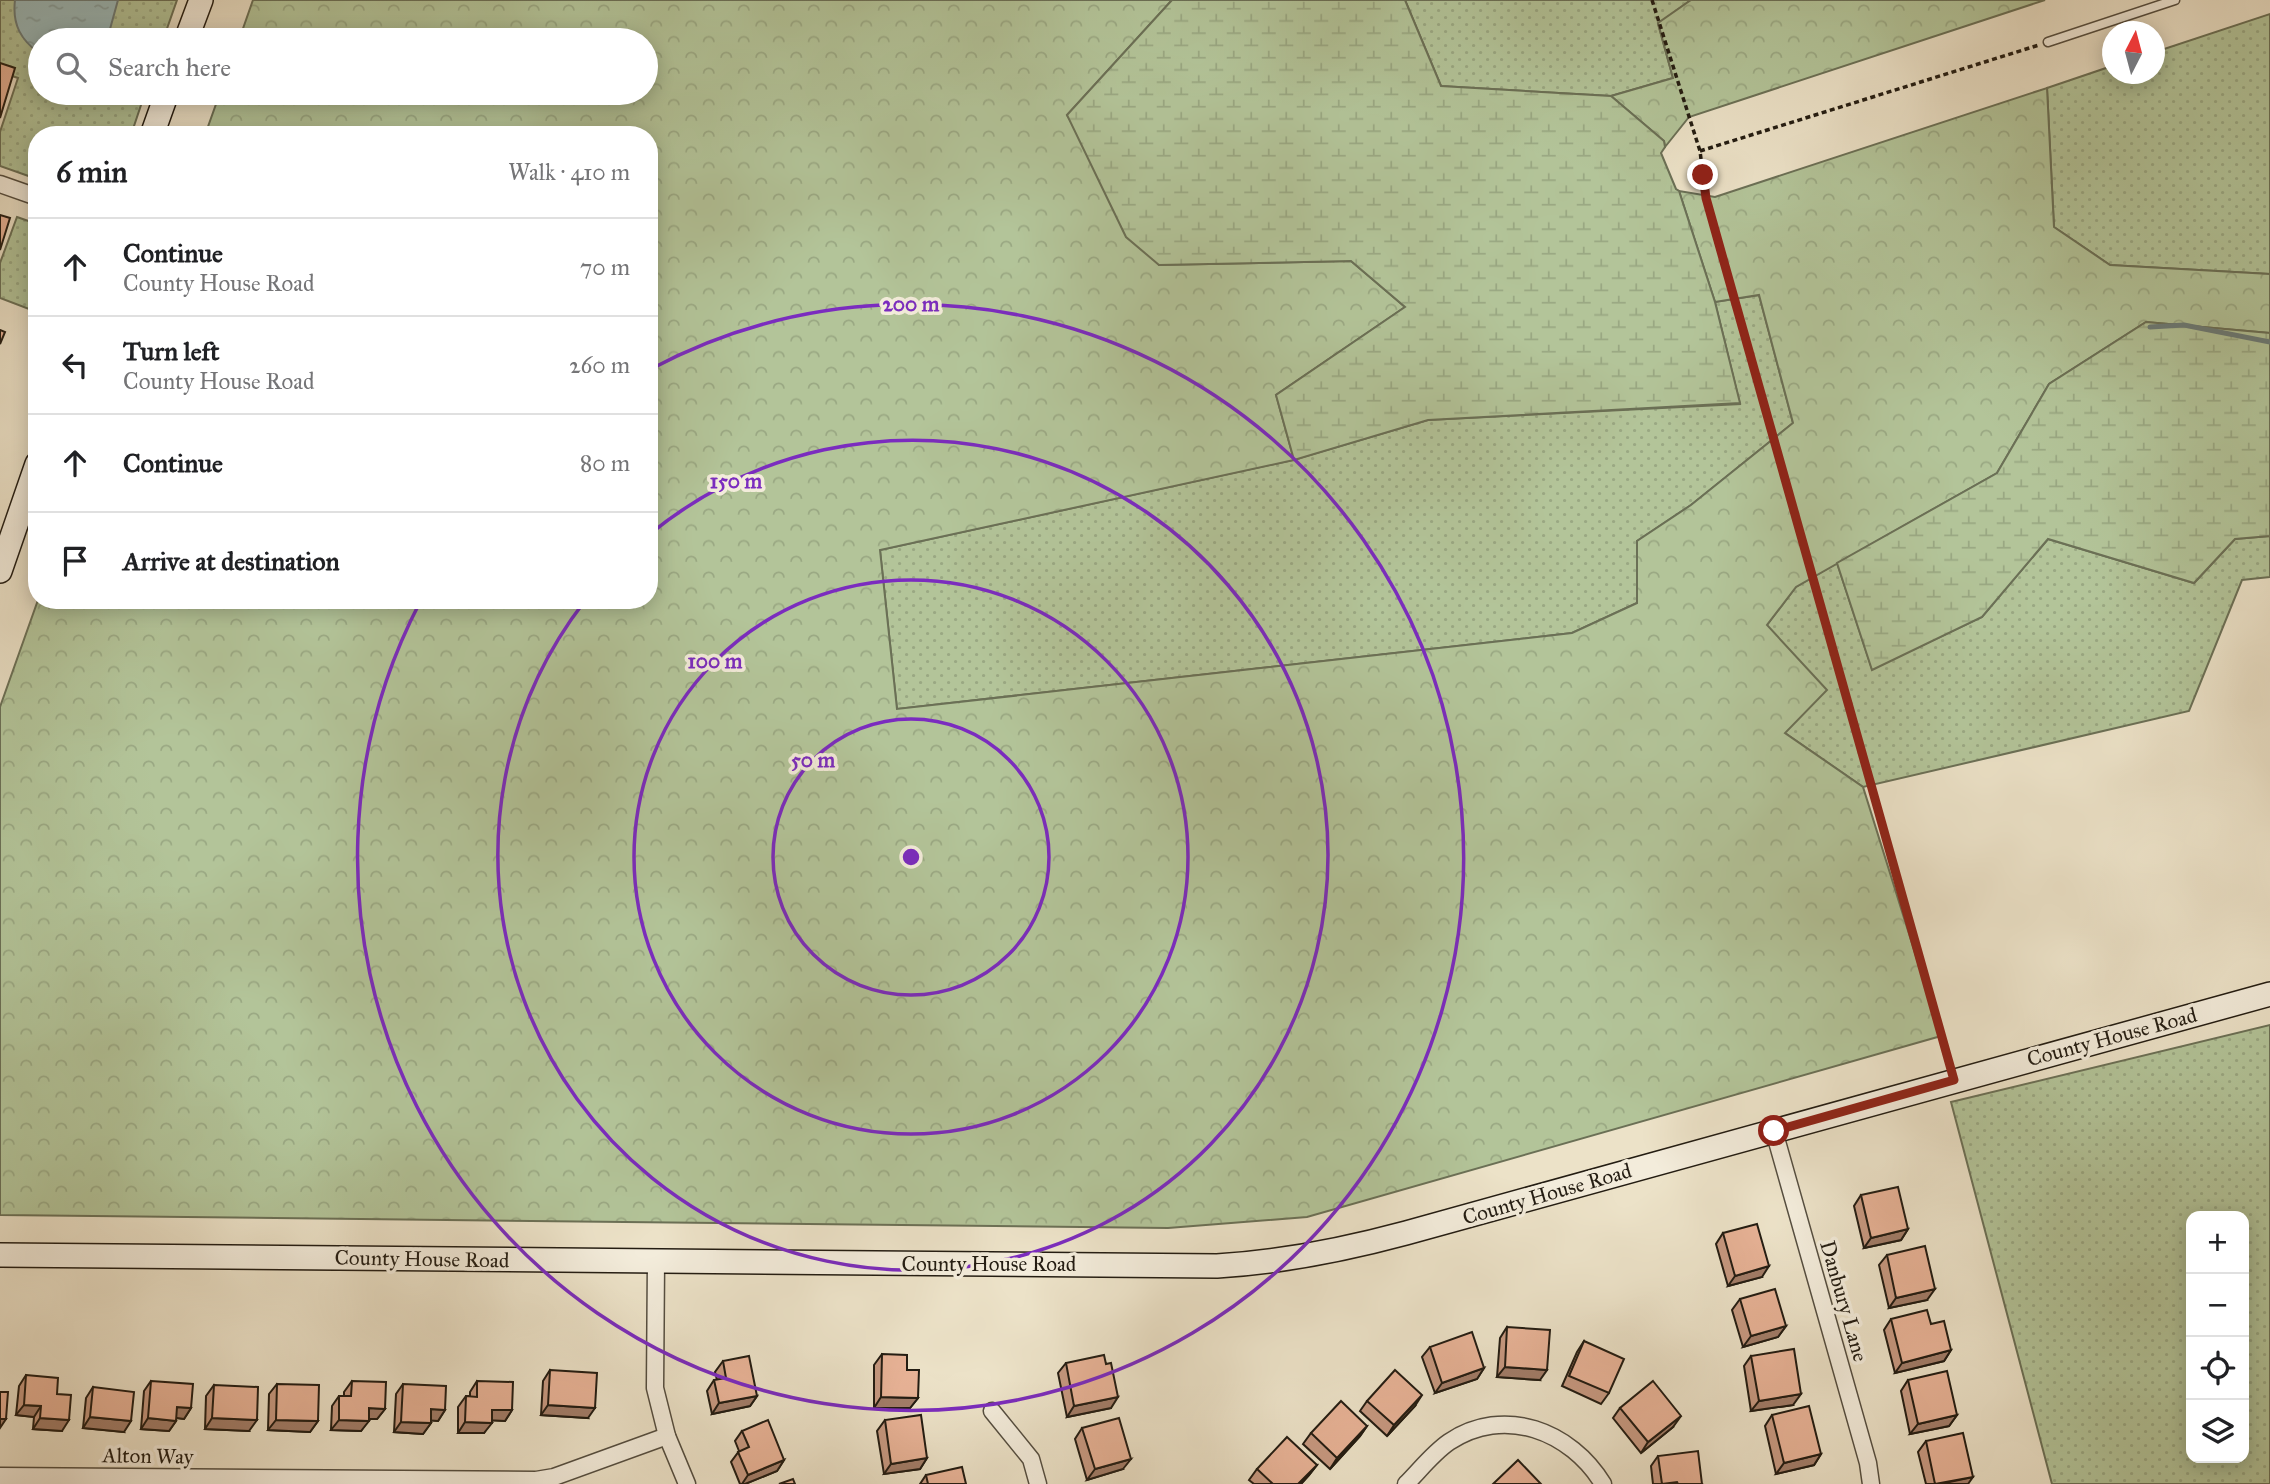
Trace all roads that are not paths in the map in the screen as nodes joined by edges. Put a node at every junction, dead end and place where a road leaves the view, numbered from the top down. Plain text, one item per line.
1 (201, 0) edge
2 (2175, 0) edge
3 (190, 28) edge
4 (2048, 42) road end
5 (163, 105) edge
6 (155, 126) edge
7 (0, 184) edge
8 (28, 194) edge
9 (28, 490) edge
10 (0, 572) edge
11 (2270, 994) edge
12 (1774, 1131) junction
13 (0, 1255) edge
14 (656, 1262) junction
15 (992, 1410) dead end
16 (667, 1436) junction
17 (0, 1476) edge
18 (687, 1484) edge
19 (1038, 1484) edge
20 (1406, 1484) edge
21 (1603, 1484) edge
22 (1871, 1484) edge

1 - 3 street
2 - 4 lane
5 - 6 street
7 - 8 street
9 - 10 street
11 - 12 street, County House Road
12 - 14 street, County House Road
12 - 22 street, Danbury Lane
13 - 14 street, County House Road
14 - 16 street
15 - 19 street
16 - 17 street, Alton Way
16 - 18 street
20 - 21 street

